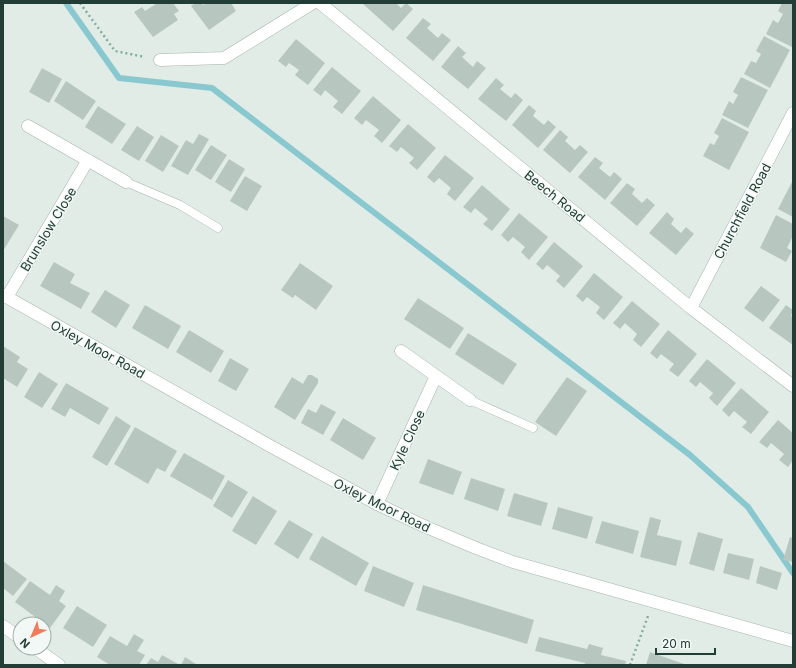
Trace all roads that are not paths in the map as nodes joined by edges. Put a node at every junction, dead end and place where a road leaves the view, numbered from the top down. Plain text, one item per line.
1 (313, 3) edge
2 (320, 3) edge
3 (160, 60) road end
4 (793, 113) edge
5 (28, 126) dead end
6 (88, 160) junction
7 (126, 182) joint
8 (218, 228) dead end
9 (5, 296) edge
10 (691, 308) junction
11 (401, 351) dead end
12 (436, 376) junction
13 (793, 386) edge
14 (470, 400) joint
15 (533, 428) dead end
16 (377, 504) junction
17 (3, 626) edge
18 (12, 632) edge
19 (793, 641) edge
20 (46, 656) edge
21 (59, 665) edge

1 - 3 street
2 - 10 street, Beech Road
4 - 10 street, Churchfield Road
5 - 6 street
6 - 7 street
6 - 9 street, Brunslow Close
7 - 8 lane
9 - 16 street, Oxley Moor Road
10 - 13 street, Beech Road
11 - 12 street
12 - 14 street
12 - 16 street, Kyle Close
14 - 15 lane
16 - 19 street, Oxley Moor Road
17 - 18 street
20 - 21 street

